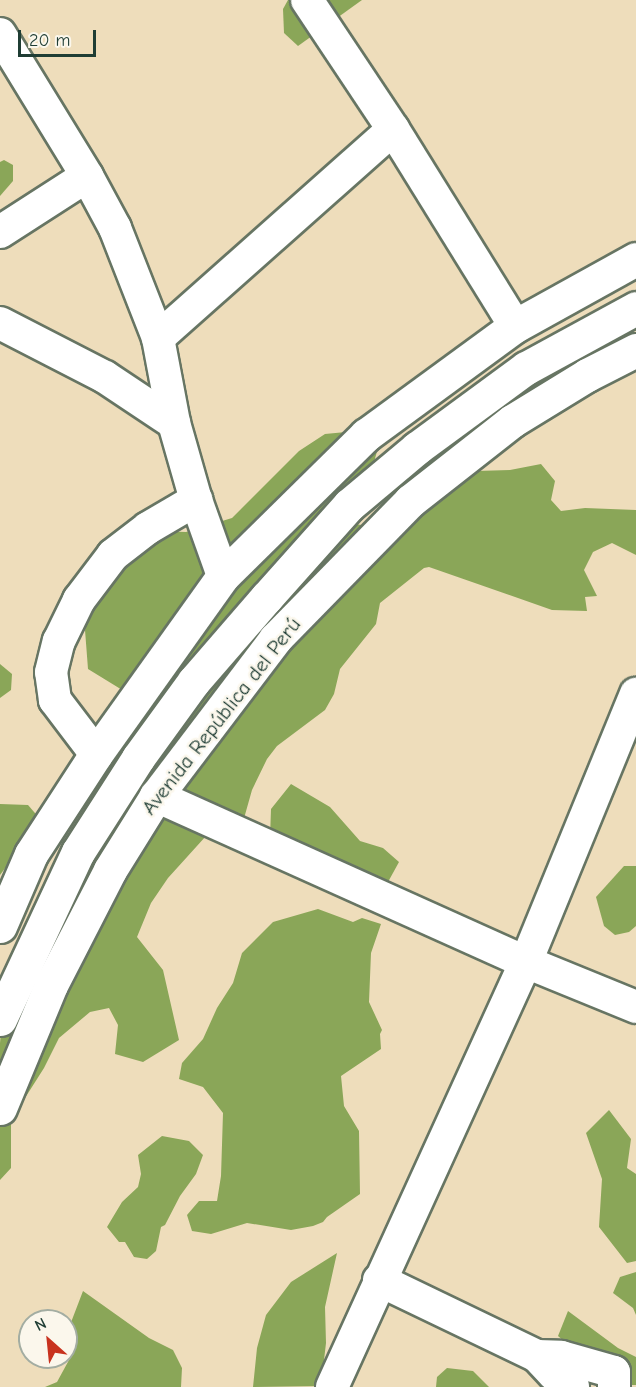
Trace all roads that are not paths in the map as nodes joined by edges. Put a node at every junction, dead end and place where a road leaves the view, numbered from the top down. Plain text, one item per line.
1 (307, 0) edge
2 (0, 34) edge
3 (393, 129) junction
4 (87, 176) junction
5 (0, 232) edge
6 (636, 259) edge
7 (636, 308) edge
8 (0, 323) edge
9 (515, 326) junction
10 (158, 338) junction
11 (636, 350) edge
12 (174, 423) junction
13 (196, 500) junction
14 (223, 576) junction
15 (636, 694) edge
16 (96, 754) junction
17 (156, 796) junction
18 (8, 895) edge
19 (0, 926) edge
20 (526, 962) junction
21 (636, 1007) edge
22 (0, 1019) edge
23 (0, 1108) edge
24 (379, 1280) junction
25 (537, 1356) junction
26 (332, 1387) edge
27 (573, 1387) edge
28 (614, 1387) edge

1 - 3 street
2 - 4 street
3 - 9 street
3 - 10 street
4 - 5 street
4 - 10 street
6 - 9 main road
7 - 22 main road
8 - 12 street
9 - 14 main road
10 - 12 street
11 - 17 main road, Avenida República del Perú
12 - 13 street
13 - 14 street
13 - 16 street
14 - 16 main road
15 - 20 street
16 - 18 main road
17 - 20 street
17 - 23 main road, Avenida República del Perú
18 - 19 main road
20 - 21 street
20 - 24 street
24 - 25 street
24 - 26 street
25 - 27 street
25 - 28 street

